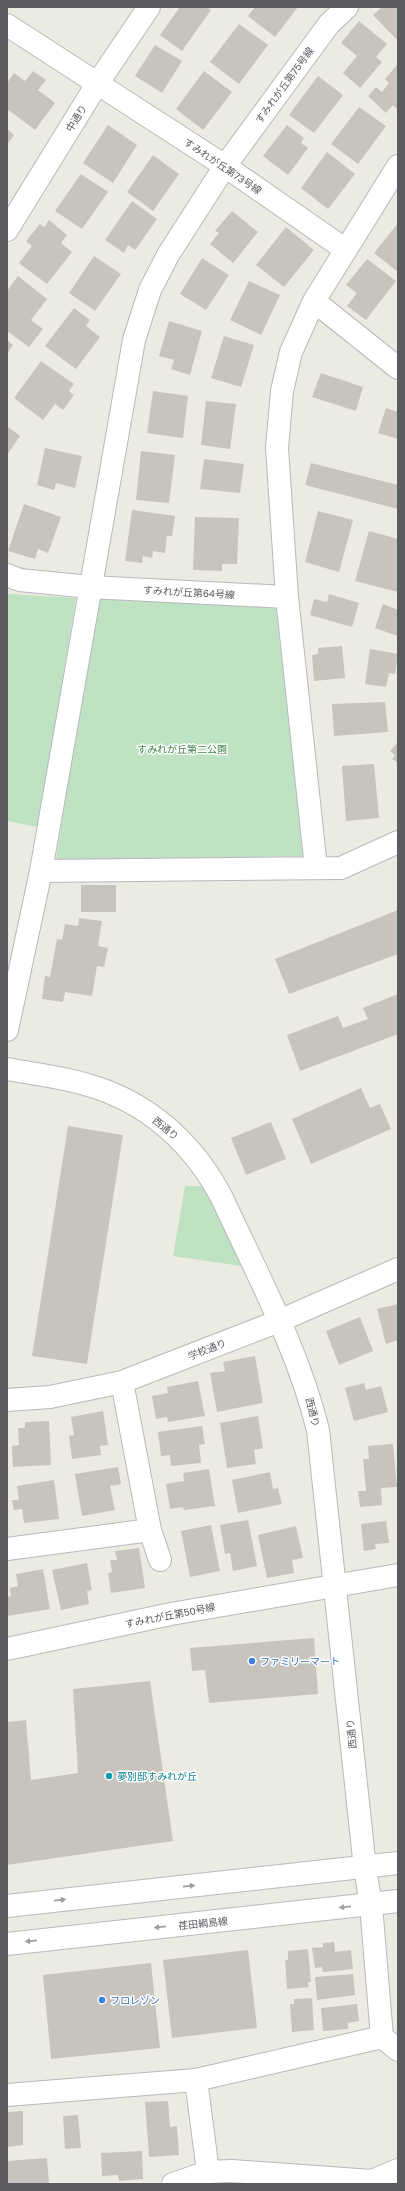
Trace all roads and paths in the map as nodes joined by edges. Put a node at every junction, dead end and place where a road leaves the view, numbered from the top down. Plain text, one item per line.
1 (149, 7) edge
2 (347, 7) edge
3 (7, 25) edge
4 (97, 84) junction
5 (225, 166) junction
6 (398, 166) edge
7 (10, 220) edge
8 (346, 250) junction
9 (314, 301) junction
10 (398, 368) edge
11 (7, 576) edge
12 (90, 587) junction
13 (287, 597) junction
14 (398, 842) edge
15 (316, 868) junction
16 (41, 871) junction
17 (7, 1030) edge
18 (7, 1069) edge
19 (398, 1269) edge
20 (279, 1321) junction
21 (122, 1382) junction
22 (7, 1400) edge
23 (150, 1530) junction
24 (7, 1549) edge
25 (160, 1560) dead end
26 (398, 1575) edge
27 (335, 1586) junction
28 (7, 1649) edge
29 (398, 1863) edge
30 (365, 1868) junction
31 (398, 1901) edge
32 (371, 1905) junction
33 (7, 1906) edge
34 (7, 1944) edge
35 (390, 2044) edge
36 (196, 2080) junction
37 (7, 2095) edge
38 (398, 2170) edge
39 (208, 2172) junction
40 (173, 2184) edge

1 - 4 street, 中通り
2 - 5 street, すみれが丘第75号線
3 - 4 street, すみれが丘第73号線
4 - 5 street, すみれが丘第73号線
4 - 7 street, 中通り
5 - 8 street, すみれが丘第73号線
5 - 12 street, すみれが丘第75号線
6 - 8 street
8 - 9 street
9 - 10 street
9 - 13 street
11 - 12 street, すみれが丘第64号線
12 - 13 street, すみれが丘第64号線
12 - 16 street, すみれが丘第75号線
13 - 15 street
14 - 15 street
15 - 16 street
16 - 17 street, すみれが丘第75号線
18 - 20 street, 西通り
19 - 20 street, 学校通り
20 - 21 street, 学校通り
20 - 27 street, 西通り
21 - 22 street, 学校通り
21 - 23 street
23 - 24 street
23 - 25 street
26 - 27 street, すみれが丘第50号線
27 - 28 street, すみれが丘第50号線
27 - 30 street, 西通り
29 - 30 street
30 - 32 street, 西通り
33 -> 30 street
31 - 32 street, 荏田綱島線
32 -> 34 street, 荏田綱島線
32 - 35 street, 西通り
35 - 36 street
36 - 37 street
36 - 39 street
38 - 39 street
39 - 40 street

